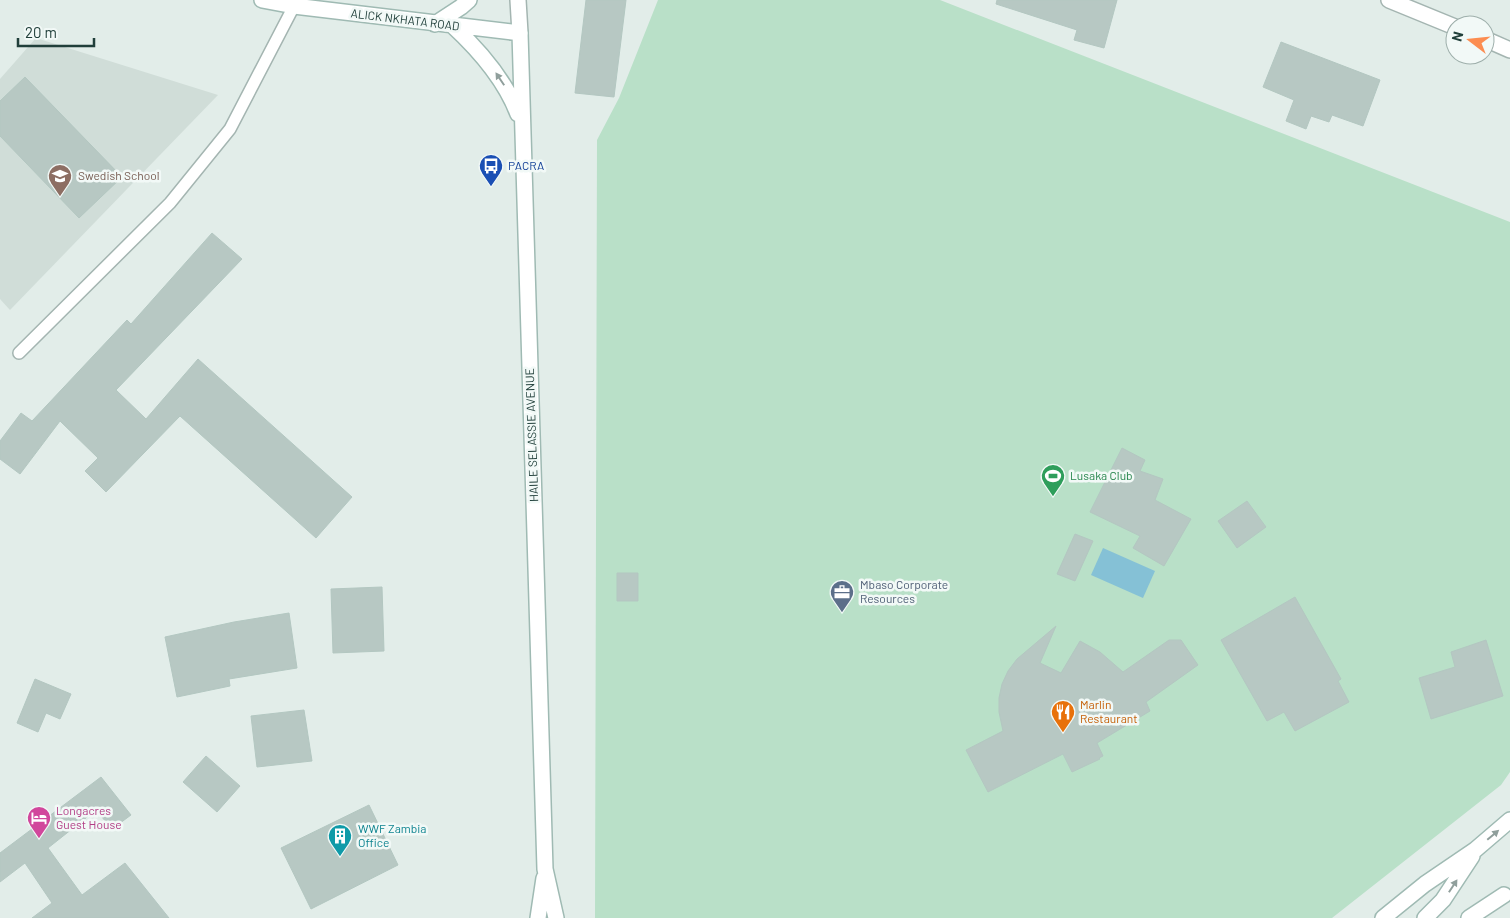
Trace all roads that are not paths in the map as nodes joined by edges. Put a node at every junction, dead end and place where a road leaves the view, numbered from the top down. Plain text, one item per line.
1 (262, 0) edge
2 (469, 0) edge
3 (518, 0) edge
4 (1389, 0) edge
5 (294, 6) junction
6 (1445, 23) edge
7 (435, 24) junction
8 (454, 26) junction
9 (520, 34) junction
10 (1495, 44) edge
11 (1510, 50) edge
12 (522, 123) junction
13 (19, 353) dead end
14 (1510, 820) edge
15 (1475, 850) junction
16 (546, 869) junction
17 (1507, 891) edge
18 (538, 918) edge
19 (556, 918) edge
20 (1383, 918) edge
21 (1425, 918) edge
22 (1469, 918) edge
23 (1487, 918) edge

1 - 5 main road, ALICK NKHATA ROAD
2 - 7 main road
3 - 9 main road, HAILE SELASSIE AVENUE
4 - 6 main road
5 - 7 main road, ALICK NKHATA ROAD
5 - 13 lane
7 - 8 main road, ALICK NKHATA ROAD
8 - 9 main road, ALICK NKHATA ROAD
12 -> 8 main road
9 - 12 main road, HAILE SELASSIE AVENUE
10 - 11 main road
12 - 16 main road, HAILE SELASSIE AVENUE
15 -> 14 main road
15 - 20 main road
21 -> 15 main road
16 - 18 main road, HAILE SELASSIE AVENUE
16 - 19 main road, HAILE SELASSIE AVENUE
17 - 22 main road
17 - 23 main road

